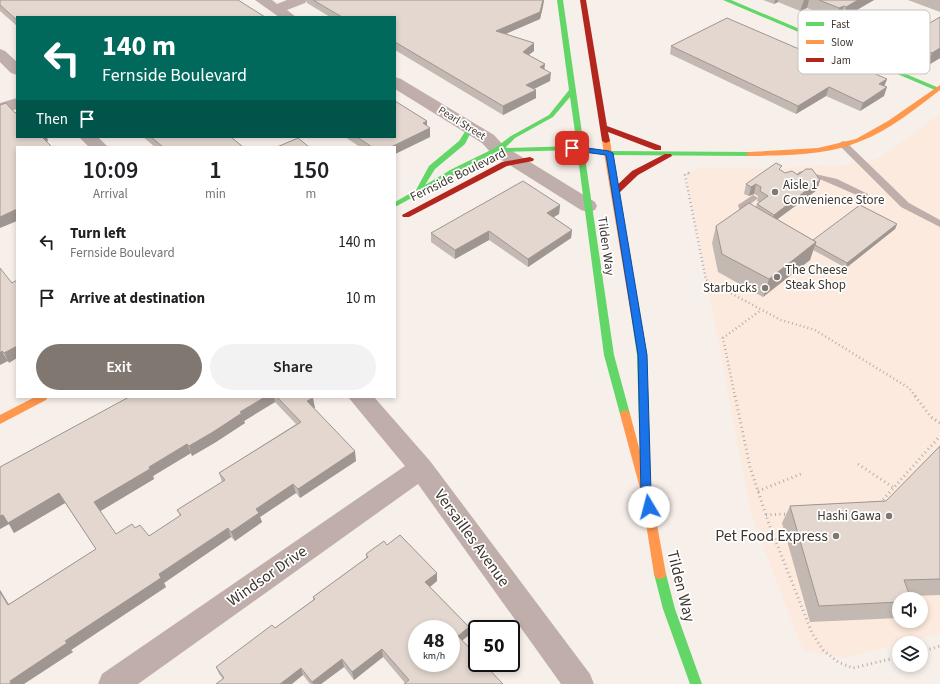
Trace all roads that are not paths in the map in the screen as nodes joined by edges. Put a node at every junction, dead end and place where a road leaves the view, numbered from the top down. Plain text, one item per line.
1 (262, 0) edge
2 (300, 0) edge
3 (560, 0) edge
4 (583, 0) edge
5 (726, 0) edge
6 (276, 9) junction
7 (287, 16) edge
8 (798, 30) edge
9 (0, 54) edge
10 (16, 69) edge
11 (904, 74) edge
12 (396, 83) edge
13 (938, 88) edge
14 (572, 91) junction
15 (16, 103) edge
16 (0, 109) edge
17 (470, 128) junction
18 (605, 128) junction
19 (89, 138) edge
20 (843, 144) junction
21 (98, 146) edge
22 (498, 150) junction
23 (581, 153) junction
24 (609, 153) junction
25 (672, 154) junction
26 (516, 161) junction
27 (791, 176) edge
28 (417, 192) junction
29 (615, 192) junction
30 (863, 194) dead end
31 (753, 198) edge
32 (396, 204) edge
33 (588, 206) junction
34 (398, 219) dead end
35 (760, 224) edge
36 (940, 224) edge
37 (41, 398) edge
38 (361, 398) edge
39 (0, 420) edge
40 (421, 468) junction
41 (646, 492) junction
42 (113, 684) edge
43 (579, 684) edge
44 (696, 684) edge

1 - 6 street
2 - 6 street
3 - 14 main road, Tilden Way
4 - 18 main road, Tilden Way
5 - 8 main road
6 - 7 street
9 - 10 street
11 - 13 main road
12 - 17 street, Pearl Street
13 - 20 main road
14 - 22 main road
14 - 23 main road, Tilden Way
15 - 16 street
17 - 22 street, Pearl Street
17 - 28 main road
18 - 24 main road, Tilden Way
18 - 25 main road
19 - 21 street
20 - 25 main road
20 - 36 lane
22 - 23 main road, Fernside Boulevard
22 - 26 street, Pearl Street
22 - 28 main road, Fernside Boulevard
23 - 24 main road
23 - 26 main road, Fernside Boulevard
23 - 33 main road, Tilden Way
24 - 25 main road
24 - 29 main road, Tilden Way
25 - 29 main road
26 - 33 street, Pearl Street
26 - 34 main road, Fernside Boulevard
27 - 30 lane
28 - 32 main road, Fernside Boulevard
29 - 41 main road, Tilden Way
31 - 35 lane
33 - 41 main road, Tilden Way
37 - 39 main road
38 - 40 street, Versailles Avenue
40 - 42 street, Windsor Drive
40 - 43 street, Versailles Avenue
41 - 44 main road, Tilden Way

